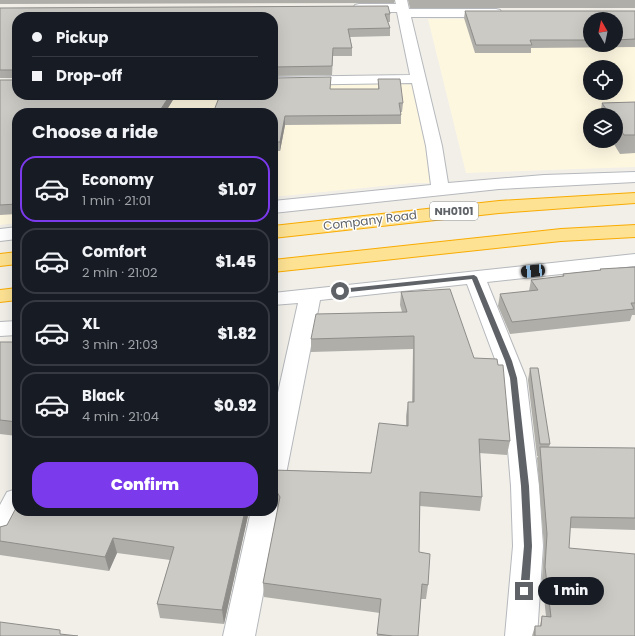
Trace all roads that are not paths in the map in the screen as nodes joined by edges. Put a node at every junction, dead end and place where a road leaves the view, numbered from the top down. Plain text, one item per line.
1 (402, 7) edge
2 (347, 8) edge
3 (511, 13) edge
4 (418, 79) junction
5 (278, 81) edge
6 (635, 177) edge
7 (440, 189) junction
8 (635, 198) edge
9 (278, 206) edge
10 (278, 231) edge
11 (635, 231) edge
12 (12, 234) edge
13 (0, 235) edge
14 (12, 259) edge
15 (0, 260) edge
16 (635, 260) edge
17 (278, 265) edge
18 (474, 277) junction
19 (311, 294) junction
20 (12, 295) edge
21 (0, 296) edge
22 (278, 298) edge
23 (12, 329) edge
24 (0, 330) edge
25 (278, 450) edge
26 (12, 509) edge
27 (264, 516) edge
28 (0, 530) edge
29 (239, 636) edge
30 (521, 636) edge

1 - 2 street
1 - 3 street
1 - 4 street
4 - 5 street
4 - 7 street
6 - 7 street
7 - 9 street
8 - 10 highway, Company Road / NH0101
11 - 17 highway
12 - 13 street
14 - 15 highway
16 - 18 street
18 - 19 street
18 - 30 street
19 - 22 street
19 - 25 street
20 - 21 highway
23 - 24 street
26 - 28 street
27 - 29 street

